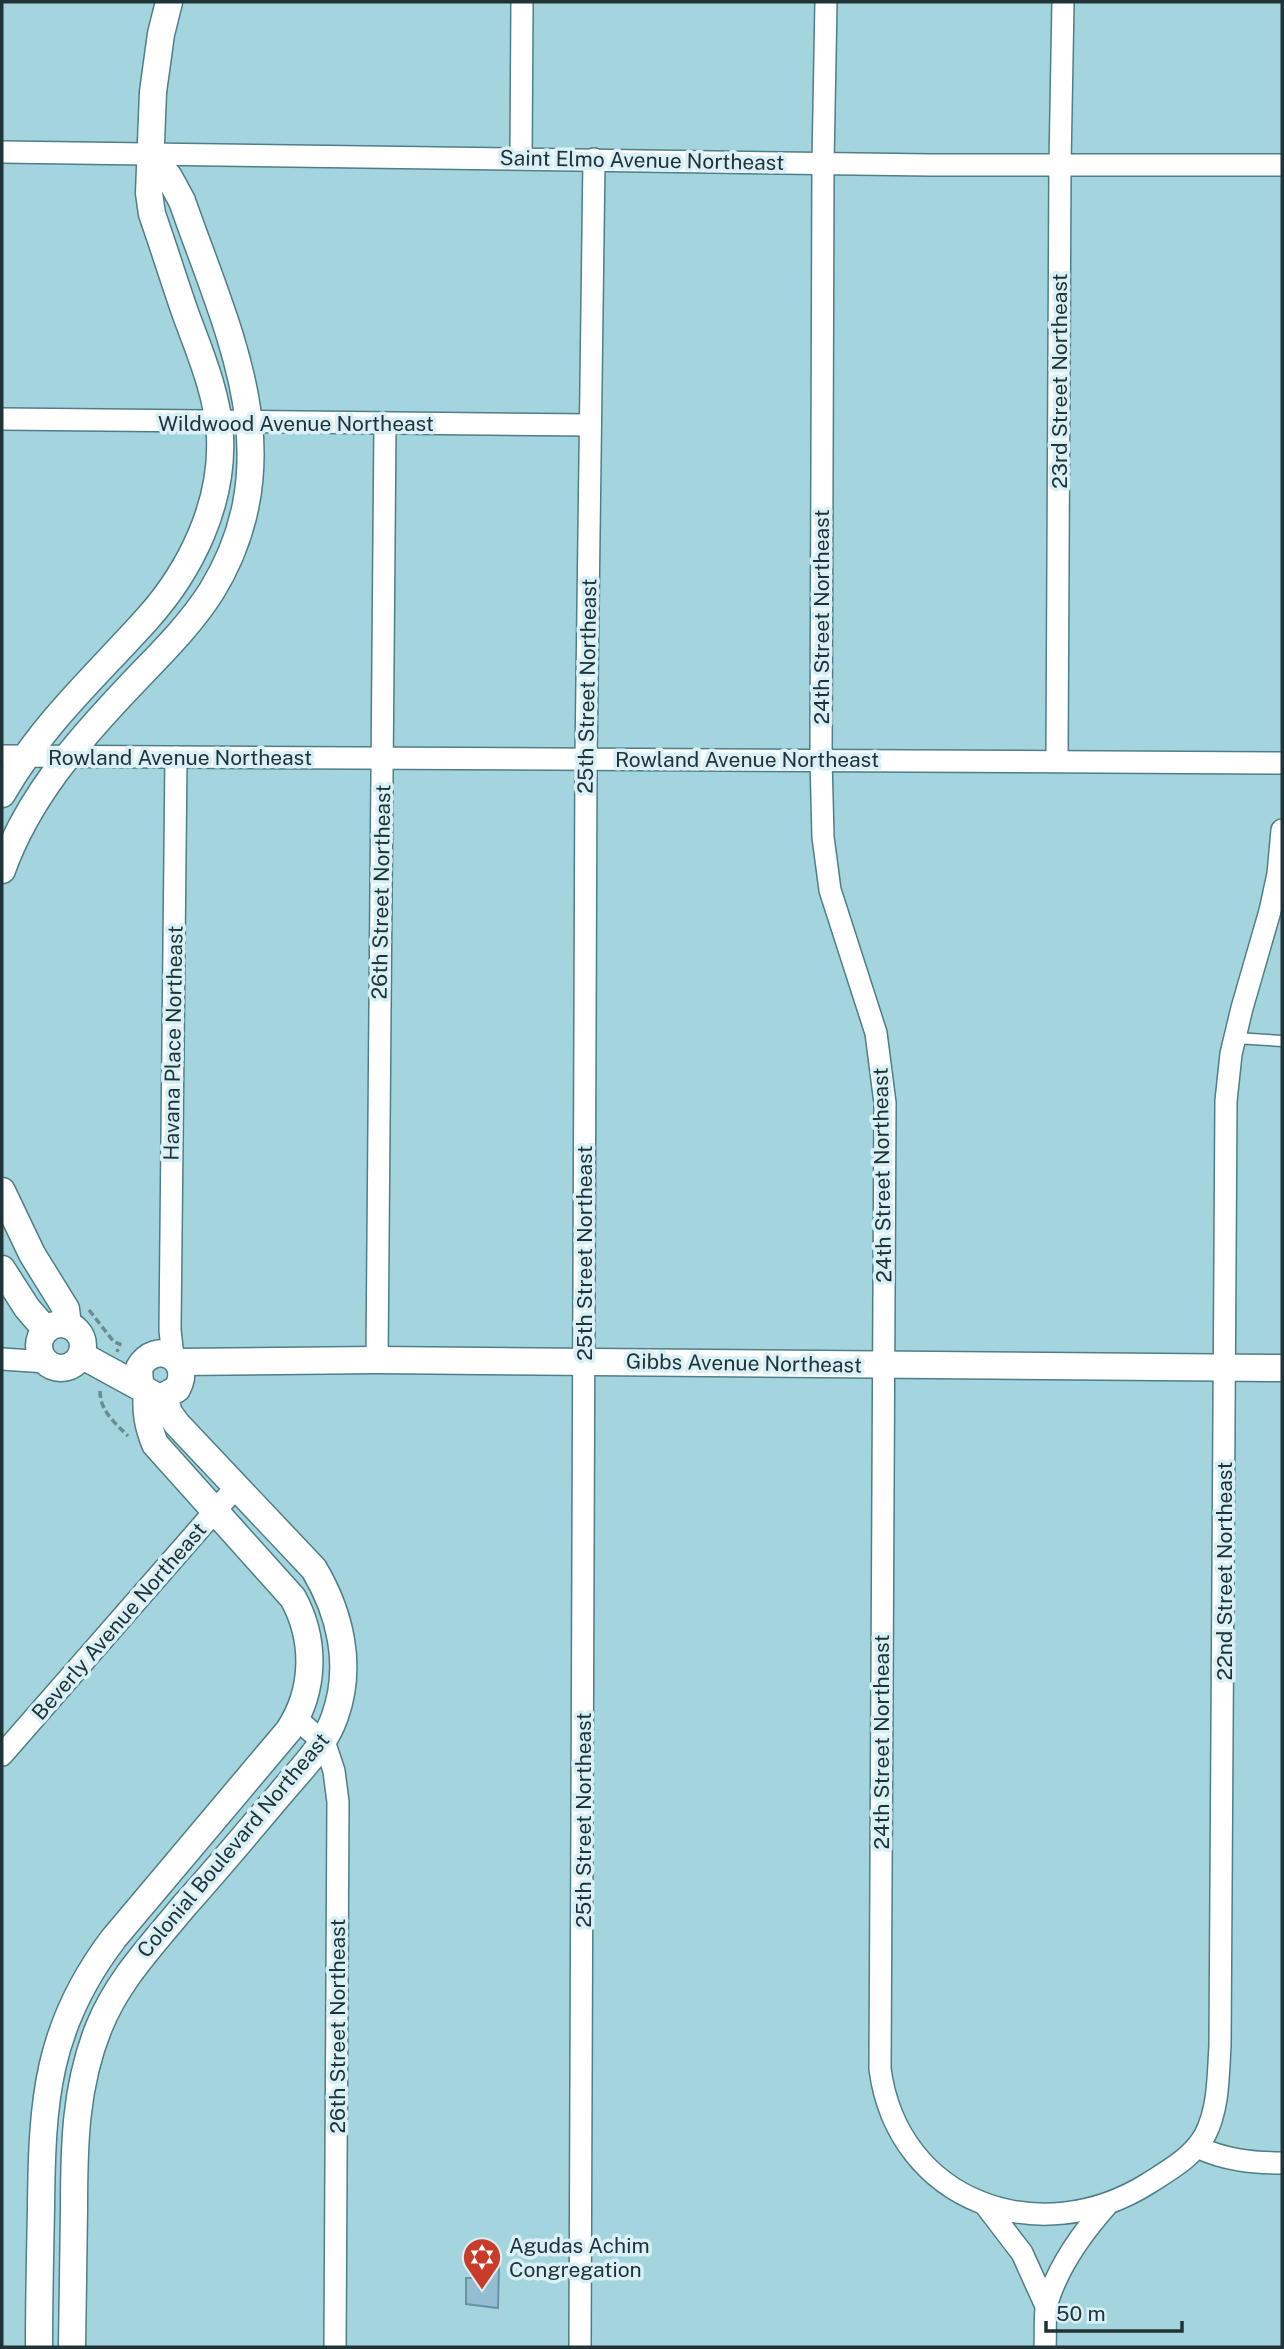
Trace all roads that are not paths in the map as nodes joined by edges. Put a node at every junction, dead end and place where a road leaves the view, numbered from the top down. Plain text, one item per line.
1 (169, 2) edge
2 (522, 2) edge
3 (826, 2) edge
4 (1063, 2) edge
5 (2, 152) edge
6 (151, 155) junction
7 (521, 158) junction
8 (594, 159) junction
9 (823, 163) junction
10 (1060, 164) junction
11 (1282, 165) edge
12 (2, 419) edge
13 (218, 423) junction
14 (251, 423) junction
15 (385, 424) junction
16 (590, 425) junction
17 (14, 756) edge
18 (66, 756) junction
19 (176, 757) junction
20 (383, 758) junction
21 (586, 758) junction
22 (821, 758) junction
23 (1057, 760) junction
24 (1282, 763) edge
25 (2, 794) edge
26 (1282, 830) edge
27 (2, 870) edge
28 (1235, 1038) junction
29 (1282, 1041) edge
30 (2, 1191) edge
31 (2, 1269) edge
32 (61, 1343) junction
33 (172, 1355) junction
34 (8, 1359) edge
35 (377, 1360) junction
36 (584, 1361) junction
37 (883, 1364) junction
38 (1225, 1368) junction
39 (1282, 1368) edge
40 (148, 1388) junction
41 (236, 1487) junction
42 (214, 1512) junction
43 (297, 1719) junction
44 (323, 1741) junction
45 (2, 1755) edge
46 (114, 1938) junction
47 (138, 1959) junction
48 (1197, 2147) junction
49 (1282, 2163) edge
50 (1107, 2205) junction
51 (986, 2206) junction
52 (1049, 2215) joint
53 (1046, 2306) junction
54 (39, 2321) junction
55 (73, 2321) junction
56 (38, 2347) edge
57 (72, 2347) edge
58 (335, 2347) edge
59 (580, 2347) edge
60 (1045, 2347) edge

1 - 6 street
2 - 7 street
3 - 9 street, 24th Street Northeast
4 - 10 street, 23rd Street Northeast
5 - 6 street, Saint Elmo Avenue Northeast
6 - 7 street, Saint Elmo Avenue Northeast
6 - 13 street
6 - 14 street
7 - 8 street, Saint Elmo Avenue Northeast
8 - 9 street, Saint Elmo Avenue Northeast
8 - 16 street, 25th Street Northeast
9 - 10 street, Saint Elmo Avenue Northeast
9 - 22 street, 24th Street Northeast
10 - 11 street, Saint Elmo Avenue Northeast
10 - 23 street, 23rd Street Northeast
12 - 13 street, Wildwood Avenue Northeast
13 - 14 street, Wildwood Avenue Northeast
13 - 17 street
14 - 15 street, Wildwood Avenue Northeast
14 - 18 street
15 - 16 street, Wildwood Avenue Northeast
15 - 20 street, 26th Street Northeast
16 - 21 street, 25th Street Northeast
17 - 18 street, Rowland Avenue Northeast
17 - 25 street
18 - 19 street, Rowland Avenue Northeast
18 - 27 street
19 - 20 street, Rowland Avenue Northeast
19 - 33 street, Havana Place Northeast
20 - 21 street, Rowland Avenue Northeast
20 - 35 street, 26th Street Northeast
21 - 22 street, Rowland Avenue Northeast
21 - 36 street, 25th Street Northeast
22 - 23 street, Rowland Avenue Northeast
22 - 37 street, 24th Street Northeast
23 - 24 street, Rowland Avenue Northeast
26 - 28 street, 22nd Street Northeast
28 - 29 lane
28 - 38 street, 22nd Street Northeast
30 - 32 street
31 - 32 street
32 - 34 street
32 - 40 street
33 - 35 street, Gibbs Avenue Northeast
33 - 40 street
33 - 40 street
35 - 36 street, Gibbs Avenue Northeast
36 - 37 street, Gibbs Avenue Northeast
36 - 59 street, 25th Street Northeast
37 - 38 street, Gibbs Avenue Northeast
37 - 51 street, 24th Street Northeast
38 - 39 street, Gibbs Avenue Northeast
38 - 48 street, 22nd Street Northeast
40 - 41 street, Colonial Boulevard Northeast
40 - 42 street, Colonial Boulevard Northeast
41 - 42 street, Beverly Avenue Northeast
41 - 44 street, Colonial Boulevard Northeast
42 - 43 street, Colonial Boulevard Northeast
42 - 45 street, Beverly Avenue Northeast
43 - 44 street
43 - 46 street, Colonial Boulevard Northeast
44 - 47 street, Colonial Boulevard Northeast
44 - 58 street, 26th Street Northeast
46 - 47 street
46 - 54 street, Colonial Boulevard Northeast
47 - 55 street, Colonial Boulevard Northeast
48 - 49 street
48 - 50 street, 22nd Street Northeast
50 - 52 street, 22nd Street Northeast
50 - 53 street
51 - 52 street, 24th Street Northeast
51 - 53 street
53 - 60 street
54 - 55 street
54 - 56 street, Colonial Boulevard Northeast
55 - 57 street, Colonial Boulevard Northeast

